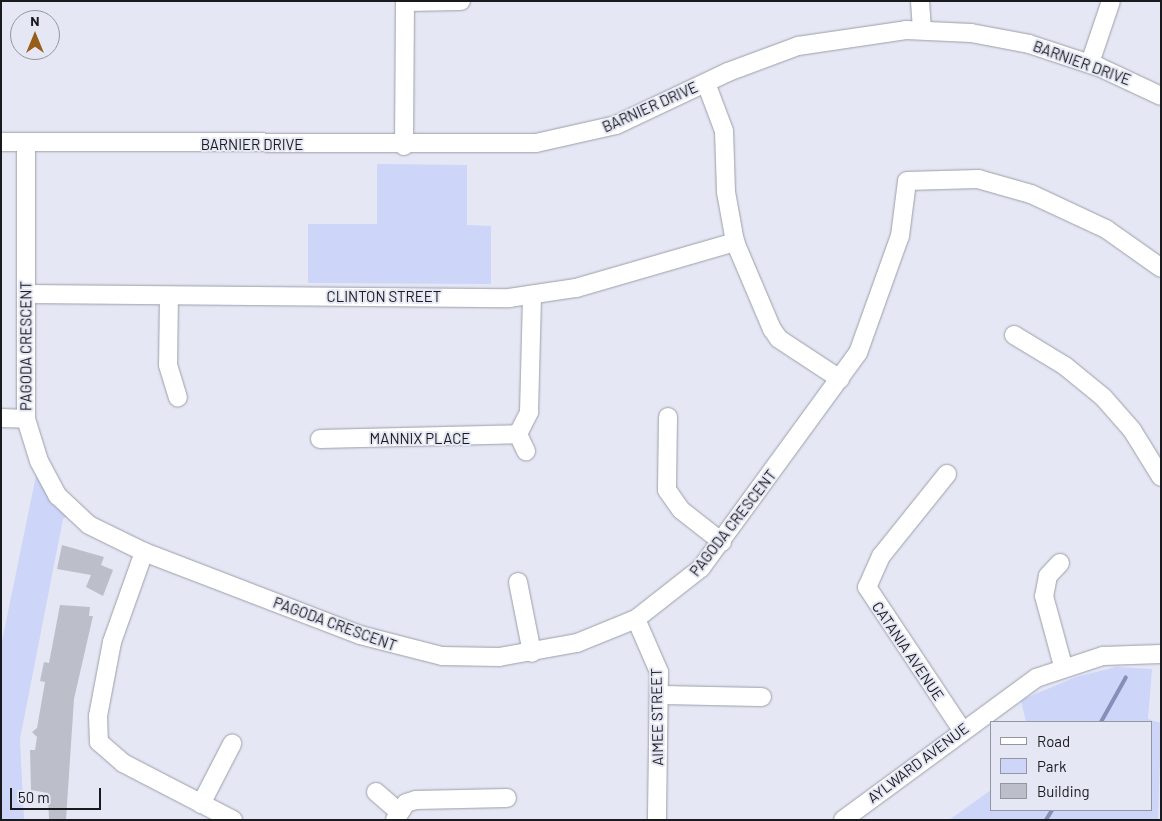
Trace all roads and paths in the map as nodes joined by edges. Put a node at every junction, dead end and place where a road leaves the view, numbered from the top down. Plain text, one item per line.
1 (461, 1) edge
2 (920, 1) edge
3 (1111, 1) edge
4 (405, 2) edge
5 (922, 30) junction
6 (1090, 63) junction
7 (706, 83) junction
8 (1161, 96) edge
9 (1, 142) edge
10 (26, 143) junction
11 (404, 146) junction
12 (735, 242) junction
13 (1161, 268) edge
14 (26, 294) junction
15 (168, 296) junction
16 (532, 296) junction
17 (1014, 335) dead end
18 (840, 379) junction
19 (178, 398) dead end
20 (668, 417) dead end
21 (1, 418) edge
22 (26, 418) junction
23 (518, 434) junction
24 (320, 439) dead end
25 (526, 451) dead end
26 (947, 474) dead end
27 (1161, 477) edge
28 (722, 542) junction
29 (144, 552) junction
30 (1060, 563) dead end
31 (518, 582) dead end
32 (636, 619) junction
33 (532, 653) junction
34 (1161, 654) edge
35 (1064, 666) junction
36 (660, 695) junction
37 (762, 697) dead end
38 (962, 730) junction
39 (232, 744) dead end
40 (376, 792) dead end
41 (507, 798) dead end
42 (201, 804) junction
43 (396, 815) edge
44 (233, 820) edge
45 (657, 820) edge
46 (843, 820) edge

1 - 4 street
2 - 5 street
3 - 6 street
4 - 11 street
5 - 6 street, BARNIER DRIVE
5 - 7 street, BARNIER DRIVE
6 - 8 street, BARNIER DRIVE
7 - 11 street, BARNIER DRIVE
7 - 12 street
9 - 10 street, BARNIER DRIVE
10 - 11 street, BARNIER DRIVE
10 - 14 street, PAGODA CRESCENT
12 - 16 street, CLINTON STREET
12 - 18 street
13 - 18 street, PAGODA CRESCENT
14 - 15 street, CLINTON STREET
14 - 22 street, PAGODA CRESCENT
15 - 16 street, CLINTON STREET
15 - 19 street
16 - 23 street
17 - 27 street
18 - 28 street, PAGODA CRESCENT
20 - 28 street
21 - 22 street
22 - 29 street, PAGODA CRESCENT
23 - 24 street, MANNIX PLACE
23 - 25 street
26 - 38 street, CATANIA AVENUE
28 - 32 street, PAGODA CRESCENT
29 - 33 street, PAGODA CRESCENT
29 - 42 street
30 - 35 street
31 - 33 street
32 - 33 street, PAGODA CRESCENT
32 - 36 street, AIMEE STREET
34 - 35 street, AYLWARD AVENUE
35 - 38 street, AYLWARD AVENUE
36 - 37 street
36 - 45 street, AIMEE STREET
38 - 46 street, AYLWARD AVENUE
39 - 42 street
40 - 43 street
41 - 43 street
42 - 44 street

